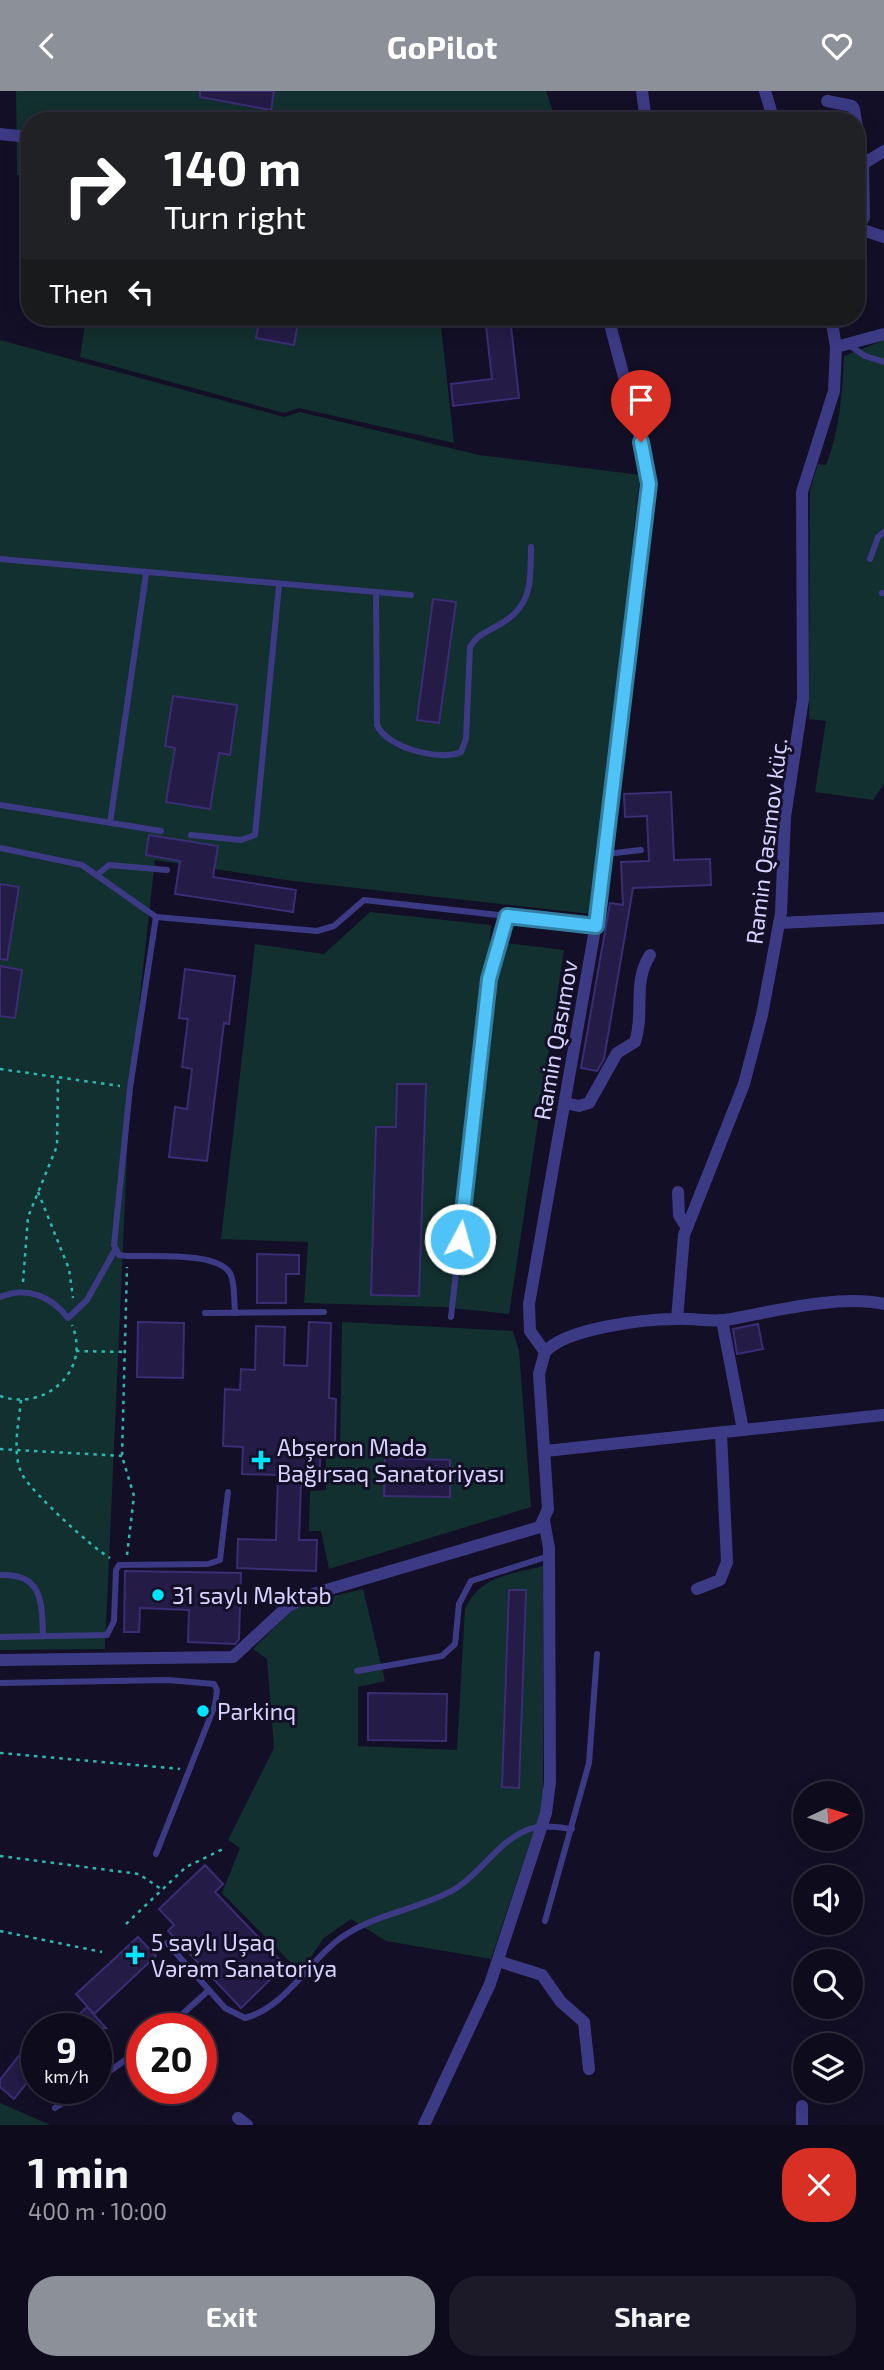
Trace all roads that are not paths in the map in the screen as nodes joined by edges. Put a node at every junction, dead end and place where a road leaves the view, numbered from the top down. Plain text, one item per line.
1 (642, 91) edge
2 (765, 91) edge
3 (827, 101) dead end
4 (645, 112) edge
5 (771, 112) edge
6 (854, 112) edge
7 (0, 134) edge
8 (21, 137) edge
9 (884, 151) edge
10 (865, 164) edge
11 (865, 233) edge
12 (884, 237) edge
13 (610, 326) edge
14 (834, 326) edge
15 (884, 334) edge
16 (842, 346) junction
17 (884, 362) edge
18 (884, 532) edge
19 (531, 547) dead end
20 (0, 559) edge
21 (870, 559) dead end
22 (146, 574) junction
23 (279, 585) junction
24 (376, 592) junction
25 (411, 595) dead end
26 (0, 805) edge
27 (110, 823) junction
28 (161, 831) dead end
29 (191, 835) dead end
30 (0, 848) edge
31 (640, 850) dead end
32 (606, 854) junction
33 (167, 870) dead end
34 (98, 874) junction
35 (507, 916) junction
36 (156, 917) junction
37 (884, 918) edge
38 (779, 923) junction
39 (596, 926) junction
40 (650, 955) dead end
41 (565, 1103) junction
42 (678, 1192) dead end
43 (687, 1228) junction
44 (115, 1251) junction
45 (0, 1297) edge
46 (884, 1304) edge
47 (324, 1312) dead end
48 (205, 1313) dead end
49 (235, 1313) junction
50 (451, 1317) dead end
51 (677, 1319) junction
52 (722, 1320) junction
53 (545, 1352) junction
54 (884, 1415) edge
55 (743, 1430) junction
56 (721, 1433) junction
57 (545, 1451) junction
58 (228, 1492) dead end
59 (544, 1521) junction
60 (549, 1556) junction
61 (0, 1575) edge
62 (697, 1589) dead end
63 (43, 1636) junction
64 (0, 1637) edge
65 (597, 1654) dead end
66 (0, 1660) edge
67 (357, 1671) dead end
68 (0, 1683) edge
69 (541, 1827) junction
70 (572, 1829) junction
71 (156, 1854) dead end
72 (545, 1921) dead end
73 (167, 1943) dead end
74 (498, 1962) junction
75 (209, 1990) junction
76 (184, 2013) edge
77 (589, 2069) dead end
78 (61, 2104) edge
79 (802, 2106) dead end
80 (55, 2108) dead end
81 (424, 2125) edge
82 (802, 2125) edge

1 - 4 street
2 - 5 street
3 - 6 street
7 - 8 street
9 - 10 street
11 - 12 street
13 - 32 street, Ramin Qasımov
14 - 16 street, Ramin Qasımov küç.
15 - 16 street
16 - 17 lane
16 - 38 street, Ramin Qasımov küç.
18 - 21 lane
19 - 24 lane
20 - 22 lane
22 - 23 lane
22 - 27 lane
23 - 24 lane
23 - 29 lane
24 - 25 lane
26 - 27 lane
27 - 28 lane
30 - 34 lane
31 - 32 lane
32 - 39 street, Ramin Qasımov
33 - 34 lane
34 - 36 lane
35 - 36 lane
35 - 39 lane
35 - 50 lane
36 - 44 lane
37 - 38 street
38 - 43 street, Ramin Qasımov küç.
39 - 41 street, Ramin Qasımov
40 - 41 street
41 - 53 street, Ramin Qasımov
42 - 43 street
43 - 51 street, Ramin Qasımov küç.
44 - 45 lane
44 - 49 lane
46 - 52 street
47 - 49 lane
48 - 49 lane
51 - 52 street
51 - 53 street
52 - 55 street
53 - 57 street
54 - 55 street
55 - 56 street
56 - 57 street
56 - 62 street
57 - 59 street
58 - 63 lane
59 - 60 street
59 - 66 street
60 - 67 lane
60 - 69 street
61 - 63 lane
63 - 64 lane
65 - 70 lane
68 - 71 lane
69 - 70 lane
69 - 74 street
69 - 75 lane
70 - 72 lane
73 - 75 lane
74 - 77 street
74 - 81 street
75 - 76 lane
78 - 80 lane
79 - 82 street

